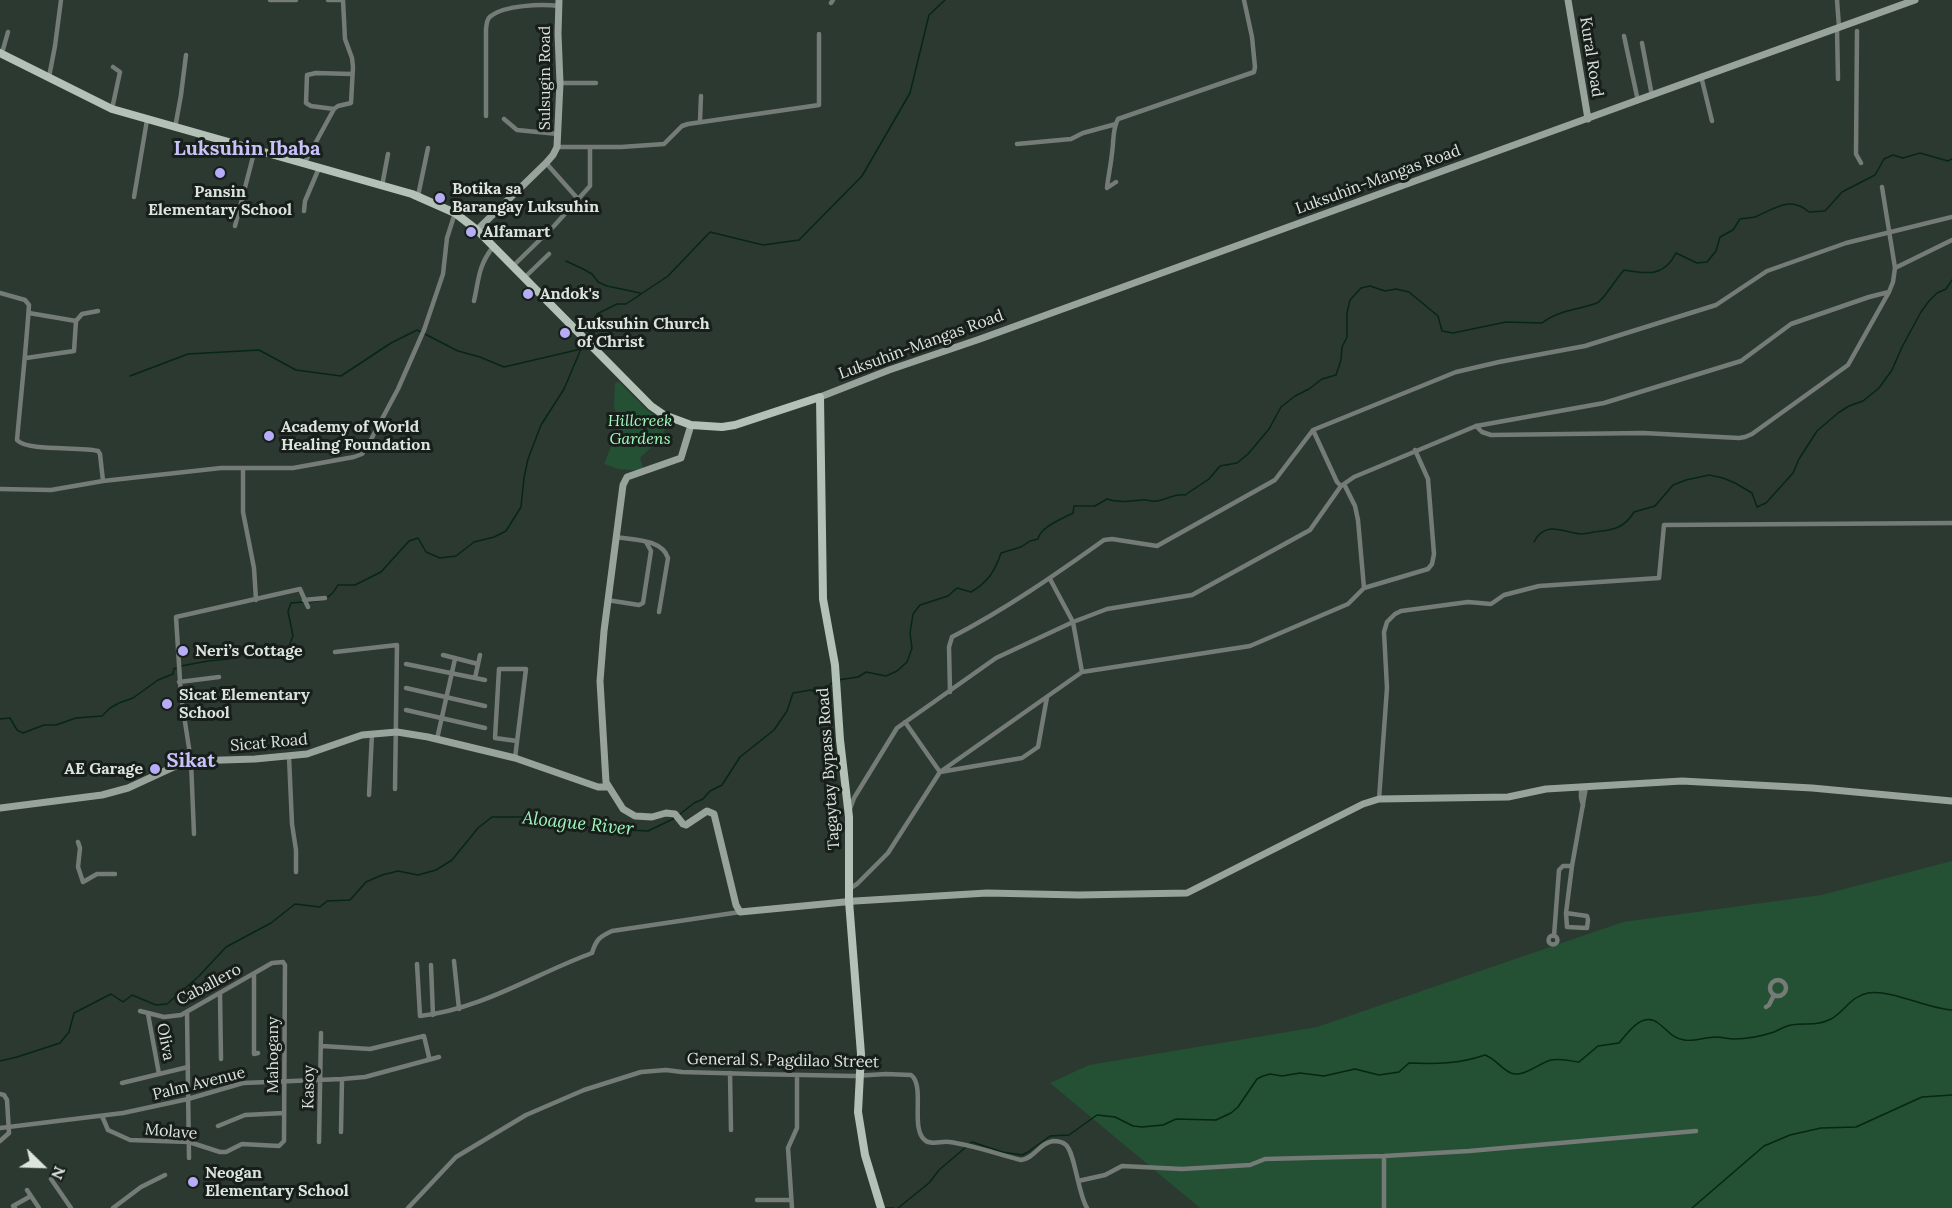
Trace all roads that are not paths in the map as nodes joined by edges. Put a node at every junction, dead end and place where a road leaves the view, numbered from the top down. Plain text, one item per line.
1 (61, 0) edge
2 (270, 0) edge
3 (296, 0) edge
4 (328, 0) edge
5 (343, 0) edge
6 (1244, 0) edge
7 (1568, 0) edge
8 (1838, 0) edge
9 (1915, 0) edge
10 (559, 3) edge
11 (1857, 20) junction
12 (1838, 28) junction
13 (8, 32) dead end
14 (819, 34) dead end
15 (1624, 36) dead end
16 (1642, 43) dead end
17 (1, 53) edge
18 (186, 55) dead end
19 (112, 67) dead end
20 (352, 74) junction
21 (1701, 76) junction
22 (49, 77) junction
23 (1838, 79) dead end
24 (560, 83) junction
25 (596, 83) dead end
26 (701, 96) dead end
27 (1652, 96) junction
28 (1638, 100) junction
29 (112, 109) junction
30 (333, 109) junction
31 (486, 116) dead end
32 (504, 119) dead end
33 (1588, 119) junction
34 (147, 120) junction
35 (700, 121) junction
36 (1712, 121) dead end
37 (1116, 124) junction
38 (175, 128) junction
39 (558, 134) junction
40 (1017, 144) dead end
41 (557, 147) junction
42 (428, 148) dead end
43 (590, 148) junction
44 (255, 150) junction
45 (388, 154) dead end
46 (546, 163) junction
47 (1861, 163) dead end
48 (304, 164) junction
49 (319, 168) junction
50 (1116, 182) dead end
51 (382, 186) junction
52 (1882, 187) dead end
53 (418, 196) junction
54 (134, 197) dead end
55 (578, 199) junction
56 (304, 211) dead end
57 (455, 213) junction
58 (1952, 217) edge
59 (235, 226) dead end
60 (477, 231) junction
61 (1888, 232) junction
62 (1952, 240) edge
63 (493, 247) junction
64 (549, 254) dead end
65 (512, 267) junction
66 (1895, 268) junction
67 (524, 278) junction
68 (1888, 292) junction
69 (0, 293) edge
70 (474, 301) dead end
71 (98, 310) dead end
72 (29, 313) junction
73 (76, 321) junction
74 (26, 358) junction
75 (820, 397) junction
76 (691, 425) junction
77 (1476, 426) junction
78 (1313, 430) junction
79 (1415, 450) junction
80 (243, 469) junction
81 (103, 481) junction
82 (1342, 485) junction
83 (0, 489) edge
84 (1952, 523) edge
85 (616, 537) junction
86 (646, 542) junction
87 (1050, 579) junction
88 (1364, 588) junction
89 (325, 598) dead end
90 (256, 600) junction
91 (304, 600) junction
92 (607, 600) junction
93 (308, 607) dead end
94 (659, 612) dead end
95 (1073, 622) junction
96 (335, 652) dead end
97 (480, 655) dead end
98 (443, 656) dead end
99 (455, 659) junction
100 (406, 664) dead end
101 (477, 664) junction
102 (1082, 672) junction
103 (452, 673) junction
104 (219, 677) dead end
105 (475, 678) junction
106 (485, 680) dead end
107 (179, 682) junction
108 (406, 688) dead end
109 (950, 692) junction
110 (446, 697) junction
111 (1047, 697) junction
112 (485, 706) dead end
113 (406, 710) dead end
114 (442, 717) junction
115 (905, 722) junction
116 (485, 728) dead end
117 (397, 732) junction
118 (372, 733) junction
119 (437, 739) junction
120 (517, 741) junction
121 (289, 757) junction
122 (515, 758) junction
123 (191, 761) junction
124 (940, 772) junction
125 (608, 787) junction
126 (1584, 787) junction
127 (395, 789) dead end
128 (369, 795) dead end
129 (1379, 799) junction
130 (1952, 801) edge
131 (0, 808) edge
132 (849, 817) junction
133 (194, 834) dead end
134 (78, 842) dead end
135 (1572, 866) junction
136 (296, 872) dead end
137 (116, 874) dead end
138 (849, 889) junction
139 (849, 901) junction
140 (740, 912) junction
141 (1566, 913) junction
142 (1555, 920) junction
143 (1565, 920) junction
144 (1554, 936) dead end
145 (454, 961) dead end
146 (417, 964) dead end
147 (285, 965) joint
148 (431, 965) dead end
149 (254, 975) junction
150 (220, 993) junction
151 (1774, 995) dead end
152 (1766, 1006) dead end
153 (459, 1009) junction
154 (140, 1011) dead end
155 (187, 1012) junction
156 (148, 1014) junction
157 (433, 1015) junction
158 (321, 1033) dead end
159 (322, 1046) junction
160 (258, 1053) dead end
161 (439, 1057) dead end
162 (221, 1059) dead end
163 (428, 1060) junction
164 (188, 1067) junction
165 (730, 1073) junction
166 (159, 1074) junction
167 (797, 1075) junction
168 (860, 1076) junction
169 (342, 1079) junction
170 (321, 1080) junction
171 (285, 1081) junction
172 (122, 1083) dead end
173 (2, 1095) edge
174 (188, 1099) junction
175 (285, 1113) junction
176 (102, 1116) junction
177 (9, 1126) junction
178 (218, 1126) dead end
179 (0, 1128) edge
180 (731, 1130) dead end
181 (1696, 1131) dead end
182 (341, 1132) dead end
183 (0, 1141) edge
184 (189, 1142) junction
185 (319, 1142) dead end
186 (283, 1144) joint
187 (1384, 1156) junction
188 (189, 1158) dead end
189 (165, 1175) dead end
190 (51, 1179) dead end
191 (1078, 1181) junction
192 (27, 1190) dead end
193 (31, 1196) junction
194 (757, 1200) dead end
195 (790, 1200) junction
196 (881, 1205) edge
197 (15, 1208) edge
198 (39, 1208) edge
199 (71, 1208) edge
200 (113, 1208) edge
201 (408, 1208) edge
202 (792, 1208) edge
203 (1087, 1208) edge
204 (1384, 1208) edge

1 - 22 street
2 - 3 street
4 - 5 street
5 - 20 street
6 - 37 street
7 - 33 street, Kural Road
8 - 12 street
9 - 11 street, Luksuhin-Mangas Road
10 - 24 street, Sulsugin Road
10 - 31 street
11 - 12 street, Luksuhin-Mangas Road
11 - 47 street
12 - 21 street, Luksuhin-Mangas Road
12 - 23 street
13 - 17 street
14 - 35 street
15 - 28 street
16 - 27 street
17 - 22 main road, Luksuhin-Mangas Road
18 - 38 street
19 - 29 street
20 - 30 street
20 - 30 street
21 - 27 street, Luksuhin-Mangas Road
21 - 36 street
22 - 29 main road, Luksuhin-Mangas Road
24 - 25 street
24 - 39 street, Sulsugin Road
26 - 35 street
27 - 28 street, Luksuhin-Mangas Road
28 - 33 street, Luksuhin-Mangas Road
29 - 34 main road, Luksuhin-Mangas Road
30 - 48 street
32 - 39 street
33 - 75 street, Luksuhin-Mangas Road
34 - 38 main road, Luksuhin-Mangas Road
34 - 54 street
35 - 43 street
37 - 40 street
37 - 50 street
38 - 44 main road, Luksuhin-Mangas Road
39 - 41 street, Sulsugin Road
41 - 43 street
41 - 46 street, Sulsugin Road
42 - 53 street
43 - 55 street
44 - 48 main road, Luksuhin-Mangas Road
44 - 59 street
45 - 51 street
46 - 55 street
46 - 60 street, Sulsugin Road
48 - 49 main road, Luksuhin-Mangas Road
49 - 51 main road, Luksuhin-Mangas Road
49 - 56 street
51 - 53 main road, Luksuhin-Mangas Road
52 - 61 street
53 - 57 main road, Luksuhin-Mangas Road
55 - 65 street
57 - 60 main road, Luksuhin-Mangas Road
57 - 80 street
58 - 61 street
60 - 63 main road, Luksuhin-Mangas Road
61 - 66 street
61 - 78 street
62 - 66 street
63 - 65 main road, Luksuhin-Mangas Road
63 - 70 street
64 - 67 street
65 - 67 main road, Luksuhin-Mangas Road
66 - 68 street
67 - 76 main road, Luksuhin-Mangas Road
68 - 77 street
68 - 77 street
69 - 72 street
71 - 73 street
72 - 73 street
72 - 74 street
73 - 74 street
74 - 81 street
75 - 76 main road, Luksuhin-Mangas Road
75 - 132 main road, Tagaytay Bypass Road
76 - 85 street
77 - 79 street
78 - 82 street
78 - 87 street
79 - 82 street
79 - 88 street
80 - 81 street
80 - 90 street
81 - 83 street
82 - 88 street
82 - 95 street
84 - 129 street
85 - 86 street
85 - 92 street
86 - 92 street
86 - 94 street
87 - 95 street
87 - 109 street
88 - 102 street
89 - 91 street
90 - 91 street
90 - 107 street
91 - 93 street
92 - 125 street
95 - 102 street
95 - 109 street
96 - 117 street
97 - 101 street
98 - 99 street
99 - 101 street
99 - 103 street
100 - 103 street
101 - 105 street
102 - 111 street
103 - 105 street
103 - 110 street
104 - 107 street
105 - 106 street
107 - 123 street
108 - 110 street
109 - 115 street
110 - 112 street
110 - 114 street
111 - 124 street
111 - 124 street
113 - 114 street
114 - 116 street
114 - 119 street
115 - 124 street
115 - 132 street
117 - 118 street, Sicat Road
117 - 119 street, Sicat Road
117 - 127 street
118 - 121 street, Sicat Road
118 - 128 street
119 - 122 street, Sicat Road
120 - 120 street
120 - 122 street
121 - 123 street, Sicat Road
121 - 136 street
122 - 125 street, Sicat Road
123 - 131 street, Sicat Road
123 - 133 street
124 - 138 street
125 - 140 street
126 - 129 street
126 - 130 street
126 - 135 street
129 - 139 street
132 - 138 main road, Tagaytay Bypass Road
134 - 137 street
135 - 141 street
135 - 142 street
138 - 139 main road, Tagaytay Bypass Road
139 - 140 street
139 - 168 main road, Tagaytay Bypass Road
140 - 153 street
141 - 143 street
141 - 143 street
142 - 143 street
142 - 144 street
145 - 153 street
146 - 157 street
147 - 149 street, Caballero
147 - 171 street, Mahogany
148 - 157 street
149 - 150 street, Caballero
149 - 160 street
150 - 155 street, Caballero
150 - 162 street
151 - 152 street
153 - 157 street
154 - 156 street, Caballero
155 - 156 street, Caballero
155 - 164 street
156 - 166 street, Oliva
158 - 159 street, Kasoy
159 - 163 street
159 - 170 street, Kasoy
161 - 163 street, Palm Avenue
163 - 169 street, Palm Avenue
164 - 166 street
164 - 174 street
165 - 167 street, General S. Pagdilao Street
165 - 180 street
165 - 201 street, General S. Pagdilao Street
166 - 172 street
167 - 168 street, General S. Pagdilao Street
167 - 195 street
168 - 191 street, General S. Pagdilao Street
168 - 196 main road, Tagaytay Bypass Road
169 - 170 street, Palm Avenue
169 - 182 street
170 - 171 street, Palm Avenue
170 - 185 street, Kasoy
171 - 174 street, Palm Avenue
171 - 175 street, Mahogany
173 - 177 street
174 - 176 street, Palm Avenue
174 - 184 street
175 - 178 street
175 - 186 street, Mahogany
176 - 177 street, Palm Avenue
176 - 184 street, Molave
177 - 179 street, Palm Avenue
177 - 183 street
181 - 187 street
184 - 186 street, Molave
184 - 188 street
187 - 191 street
187 - 204 street
189 - 200 street
190 - 199 street
191 - 203 street, General S. Pagdilao Street
192 - 193 street
193 - 197 street
193 - 198 street
194 - 195 street
195 - 202 street

